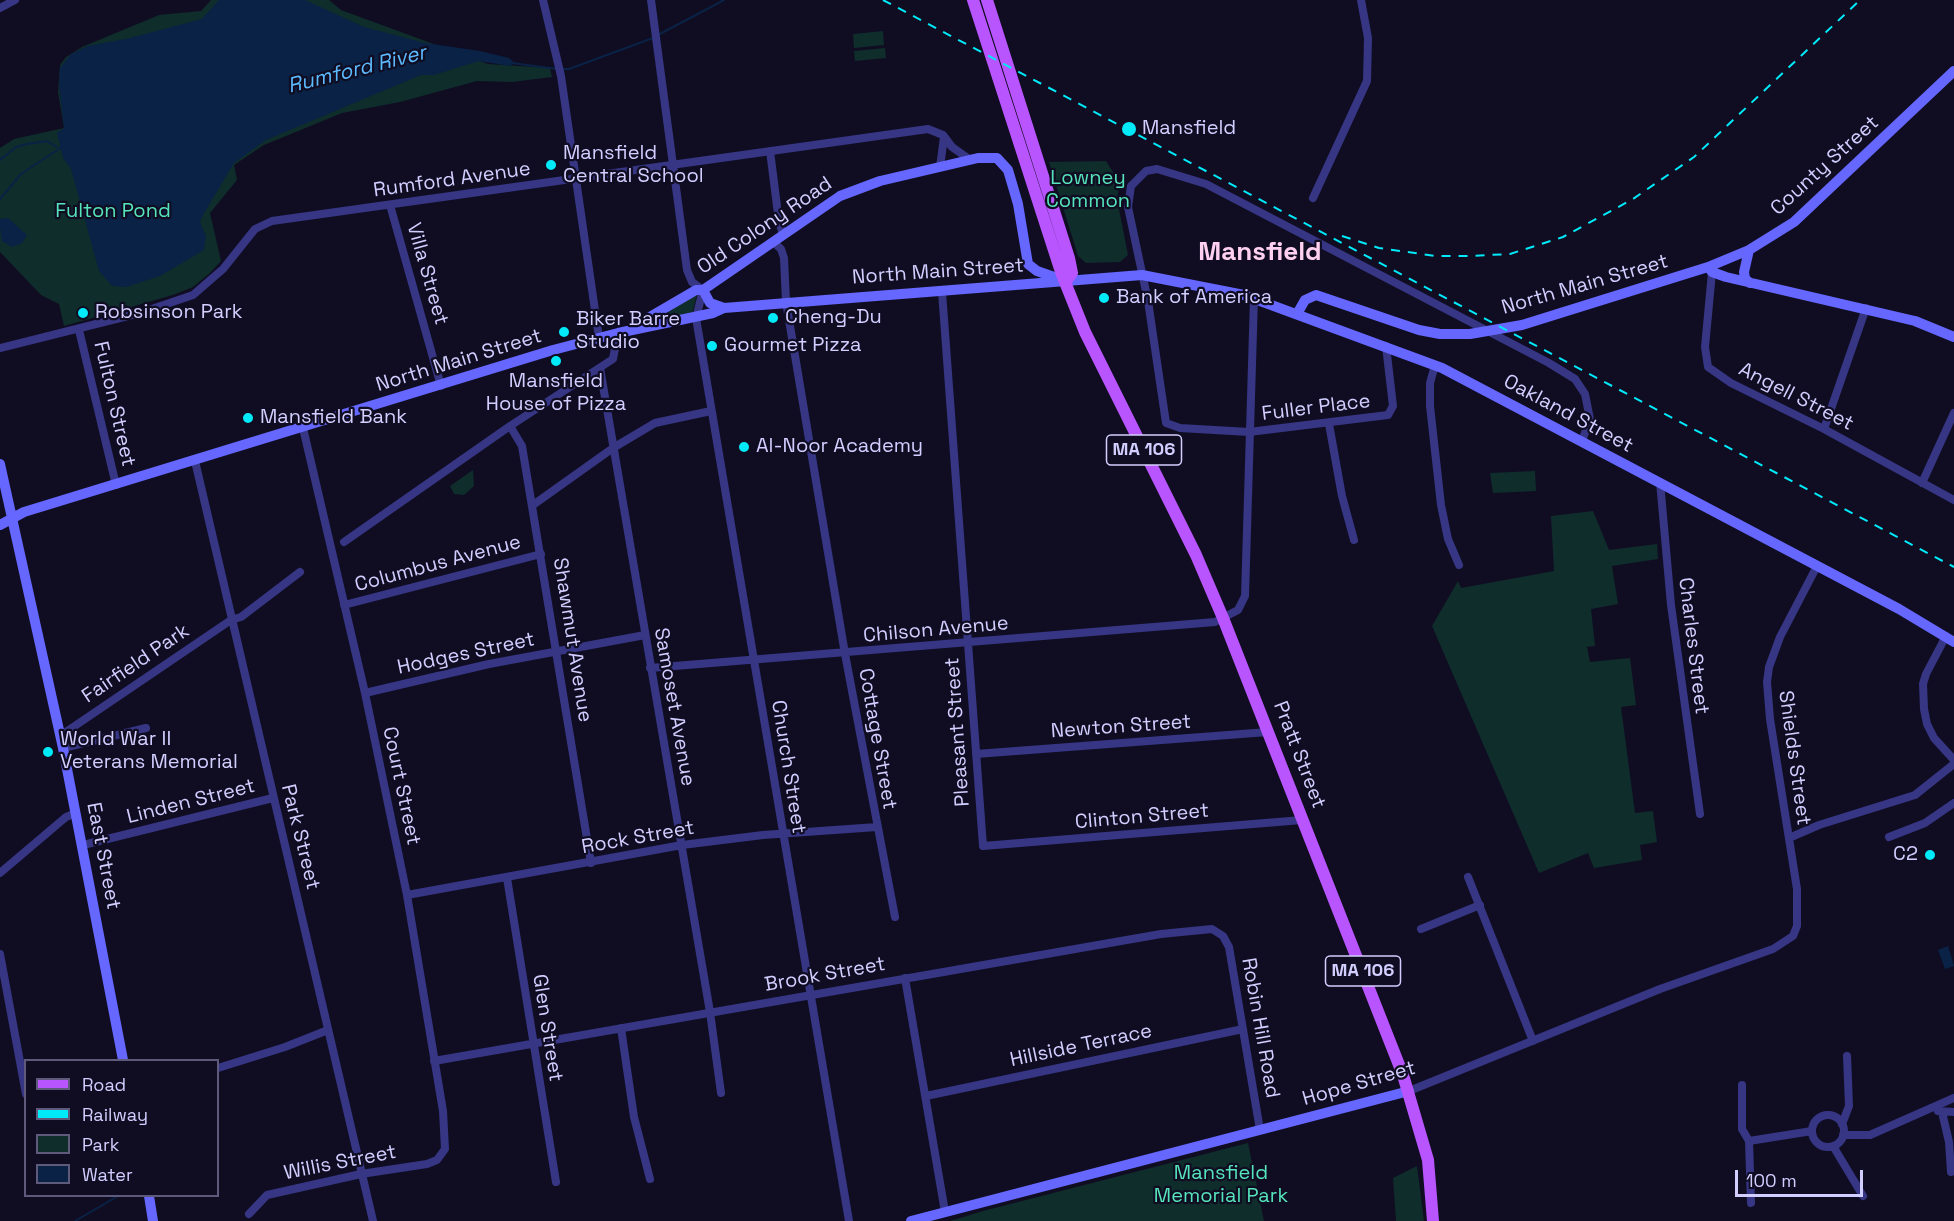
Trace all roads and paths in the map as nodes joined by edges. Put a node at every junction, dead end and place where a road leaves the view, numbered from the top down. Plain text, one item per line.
1 (15, 0) edge
2 (543, 0) edge
3 (651, 0) edge
4 (973, 0) edge
5 (987, 0) edge
6 (1361, 0) edge
7 (0, 8) edge
8 (1954, 71) edge
9 (944, 137) junction
10 (770, 151) junction
11 (969, 159) junction
12 (674, 164) junction
13 (940, 167) junction
14 (576, 179) junction
15 (1313, 198) dead end
16 (390, 205) junction
17 (783, 234) junction
18 (773, 242) junction
19 (1749, 250) junction
20 (1028, 264) junction
21 (1710, 270) junction
22 (1142, 275) junction
23 (1066, 280) junction
24 (1750, 283) junction
25 (1001, 286) junction
26 (703, 290) junction
27 (942, 292) junction
28 (1254, 298) junction
29 (786, 302) junction
30 (724, 308) junction
31 (1866, 308) junction
32 (1297, 314) junction
33 (696, 318) junction
34 (79, 330) junction
35 (618, 333) junction
36 (1954, 337) edge
37 (599, 338) junction
38 (1386, 346) junction
39 (0, 348) edge
40 (1435, 365) junction
41 (600, 368) junction
42 (441, 386) junction
43 (711, 411) junction
44 (1954, 413) edge
45 (1329, 424) junction
46 (510, 426) junction
47 (303, 429) junction
48 (1824, 429) junction
49 (1249, 432) junction
50 (1582, 441) junction
51 (613, 448) junction
52 (195, 461) junction
53 (0, 464) edge
54 (1660, 482) junction
55 (1922, 483) junction
56 (116, 485) junction
57 (1954, 500) edge
58 (533, 505) junction
59 (12, 518) junction
60 (0, 525) edge
61 (1354, 540) dead end
62 (344, 542) dead end
63 (541, 554) junction
64 (1459, 565) dead end
65 (1817, 566) junction
66 (300, 572) dead end
67 (344, 605) junction
68 (1224, 618) junction
69 (231, 620) junction
70 (645, 635) junction
71 (1950, 639) edge
72 (968, 643) junction
73 (557, 652) junction
74 (845, 654) junction
75 (754, 660) junction
76 (650, 668) junction
77 (365, 693) junction
78 (146, 728) dead end
79 (1268, 732) junction
80 (60, 736) junction
81 (63, 748) junction
82 (976, 754) junction
83 (1954, 762) edge
84 (273, 798) junction
85 (1954, 803) edge
86 (76, 813) junction
87 (1700, 814) dead end
88 (1302, 820) junction
89 (877, 827) junction
90 (783, 835) junction
91 (1889, 837) dead end
92 (1789, 838) junction
93 (82, 845) junction
94 (682, 845) junction
95 (983, 846) joint
96 (591, 862) junction
97 (0, 873) edge
98 (507, 878) junction
99 (1468, 878) dead end
100 (407, 895) junction
101 (1480, 905) junction
102 (895, 917) dead end
103 (1421, 929) dead end
104 (1796, 930) joint
105 (1220, 934) joint
106 (0, 954) edge
107 (904, 978) junction
108 (809, 994) junction
109 (710, 1012) junction
110 (621, 1028) junction
111 (1243, 1029) junction
112 (328, 1030) junction
113 (1533, 1041) junction
114 (532, 1043) junction
115 (1847, 1056) dead end
116 (123, 1059) edge
117 (435, 1060) junction
118 (219, 1068) edge
119 (24, 1083) edge
120 (1742, 1085) dead end
121 (1409, 1091) junction
122 (721, 1093) dead end
123 (927, 1096) junction
124 (1954, 1098) edge
125 (1931, 1110) junction
126 (1942, 1112) junction
127 (1954, 1112) edge
128 (1842, 1124) junction
129 (1260, 1130) junction
130 (1812, 1131) junction
131 (1843, 1135) junction
132 (1749, 1141) junction
133 (1833, 1146) junction
134 (443, 1154) joint
135 (1951, 1172) dead end
136 (361, 1174) junction
137 (650, 1179) dead end
138 (556, 1182) dead end
139 (1863, 1196) dead end
140 (148, 1197) edge
141 (1751, 1203) dead end
142 (945, 1212) junction
143 (249, 1214) dead end
144 (153, 1221) edge
145 (373, 1221) edge
146 (849, 1221) edge
147 (911, 1221) edge
148 (1433, 1221) edge

1 - 7 street
2 - 14 street
3 - 12 street
4 - 23 main road, MA 106
5 - 23 main road, MA 106
6 - 15 street
8 - 19 main road, County Street
9 - 10 street, Rumford Avenue
9 - 11 street, Rumford Avenue
9 - 13 street
10 - 12 street, Rumford Avenue
10 - 17 street
11 - 13 main road, Old Colony Road
11 - 20 main road, Old Colony Road
12 - 14 street, Rumford Avenue
12 - 26 street
13 - 17 main road, Old Colony Road
14 - 16 street, Rumford Avenue
14 - 37 street
16 - 34 street, Rumford Avenue
16 - 42 street, Villa Street
17 - 18 main road, Old Colony Road
18 - 26 main road, Old Colony Road
18 - 29 street, Cottage Street
19 - 21 main road, County Street
19 - 24 main road
20 - 23 main road
20 - 25 main road
21 - 24 main road
21 - 32 main road, North Main Street
21 - 48 street, Angell Street
22 - 23 main road, North Main Street
22 - 28 main road, Oakland Street
22 - 49 street, Fuller Place
22 - 50 street
23 - 25 main road, North Main Street
23 - 68 main road, MA 106
24 - 31 main road
25 - 27 main road, North Main Street
26 - 30 main road
26 - 33 street
26 - 35 main road, Old Colony Road
27 - 29 main road, North Main Street
27 - 72 street, Pleasant Street
28 - 32 main road, Oakland Street
28 - 49 street
29 - 30 main road, North Main Street
29 - 74 street, Cottage Street
30 - 33 main road, North Main Street
31 - 36 main road
31 - 48 street
32 - 38 main road, Oakland Street
33 - 35 main road, North Main Street
33 - 43 street, Church Street
34 - 39 street, Rumford Avenue
34 - 56 street, Fulton Street
35 - 37 main road, North Main Street
35 - 41 street
37 - 42 main road, North Main Street
38 - 40 main road, Oakland Street
38 - 45 street, Fuller Place
40 - 50 main road, Oakland Street
40 - 64 street
41 - 46 street
41 - 51 street, Samoset Avenue
42 - 47 main road, North Main Street
43 - 51 street
43 - 75 street, Church Street
44 - 55 street
45 - 49 street, Fuller Place
45 - 61 street
46 - 58 street, Shawmut Avenue
46 - 62 street
47 - 52 main road, North Main Street
47 - 67 street, Court Street
48 - 55 street, Angell Street
49 - 68 street
50 - 54 main road, Oakland Street
51 - 58 street
51 - 70 street, Samoset Avenue
52 - 56 main road, North Main Street
52 - 69 street, Park Street
53 - 59 main road, East Street
54 - 65 main road, Oakland Street
54 - 87 street, Charles Street
55 - 57 street, Angell Street
56 - 59 main road, North Main Street
58 - 63 street, Shawmut Avenue
59 - 60 main road, North Main Street
59 - 80 main road, East Street
63 - 67 street, Columbus Avenue
63 - 73 street, Shawmut Avenue
65 - 71 main road, Oakland Street
65 - 92 street, Shields Street
66 - 69 street
67 - 77 street, Court Street
68 - 72 street, Chilson Avenue
68 - 79 main road, Pratt Street / MA 106
69 - 80 street, Fairfield Park
69 - 84 street, Park Street
70 - 73 street, Hodges Street
70 - 76 street, Samoset Avenue
71 - 83 street
72 - 74 street, Chilson Avenue
72 - 82 street, Pleasant Street
73 - 77 street, Hodges Street
73 - 96 street, Shawmut Avenue
74 - 75 street, Chilson Avenue
74 - 89 street, Cottage Street
75 - 76 street, Chilson Avenue
75 - 90 street, Church Street
76 - 94 street, Samoset Avenue
77 - 100 street, Court Street
78 - 81 street
79 - 82 street, Newton Street
79 - 88 main road, Pratt Street / MA 106
80 - 81 main road, East Street
81 - 86 main road, East Street
82 - 95 street, Pleasant Street
83 - 92 street
84 - 93 street, Linden Street
84 - 112 street, Park Street
85 - 91 street
86 - 93 main road, East Street
86 - 97 street
88 - 95 street, Clinton Street
88 - 121 main road, Pratt Street / MA 106
89 - 90 street, Rock Street
89 - 102 street, Cottage Street
90 - 94 street, Rock Street
90 - 108 street, Church Street
92 - 104 street, Shields Street
93 - 116 main road, East Street
94 - 96 street, Rock Street
94 - 109 street, Samoset Avenue
96 - 98 street, Rock Street
98 - 100 street, Rock Street
98 - 114 street, Glen Street
99 - 101 street
100 - 117 street, Court Street
101 - 103 street
101 - 113 street
104 - 113 street, Hope Street
105 - 107 street, Brook Street
105 - 111 street, Robin Hill Road
106 - 119 street
107 - 108 street, Brook Street
107 - 123 street
108 - 109 street, Brook Street
108 - 146 street, Church Street
109 - 110 street, Brook Street
109 - 122 street, Samoset Avenue
110 - 114 street, Brook Street
110 - 137 street
111 - 123 street, Hillside Terrace
111 - 129 street, Robin Hill Road
112 - 118 street
112 - 136 street, Park Street
113 - 121 street, Hope Street
114 - 117 street, Brook Street
114 - 138 street, Glen Street
115 - 128 street
117 - 134 street, Court Street
120 - 132 street
121 - 129 main road, Hope Street
121 - 148 main road, Pratt Street / MA 106
123 - 142 street
124 - 125 street
125 - 126 street
125 - 131 street
126 - 127 street
126 - 135 street
128 - 130 street
128 - 131 street
129 - 142 main road, Hope Street
130 - 132 street
130 - 133 street
131 - 133 street
132 - 141 street
133 - 139 street
134 - 136 street, Willis Street
136 - 143 street, Willis Street
136 - 145 street, Park Street
140 - 144 main road
142 - 147 main road, Hope Street

